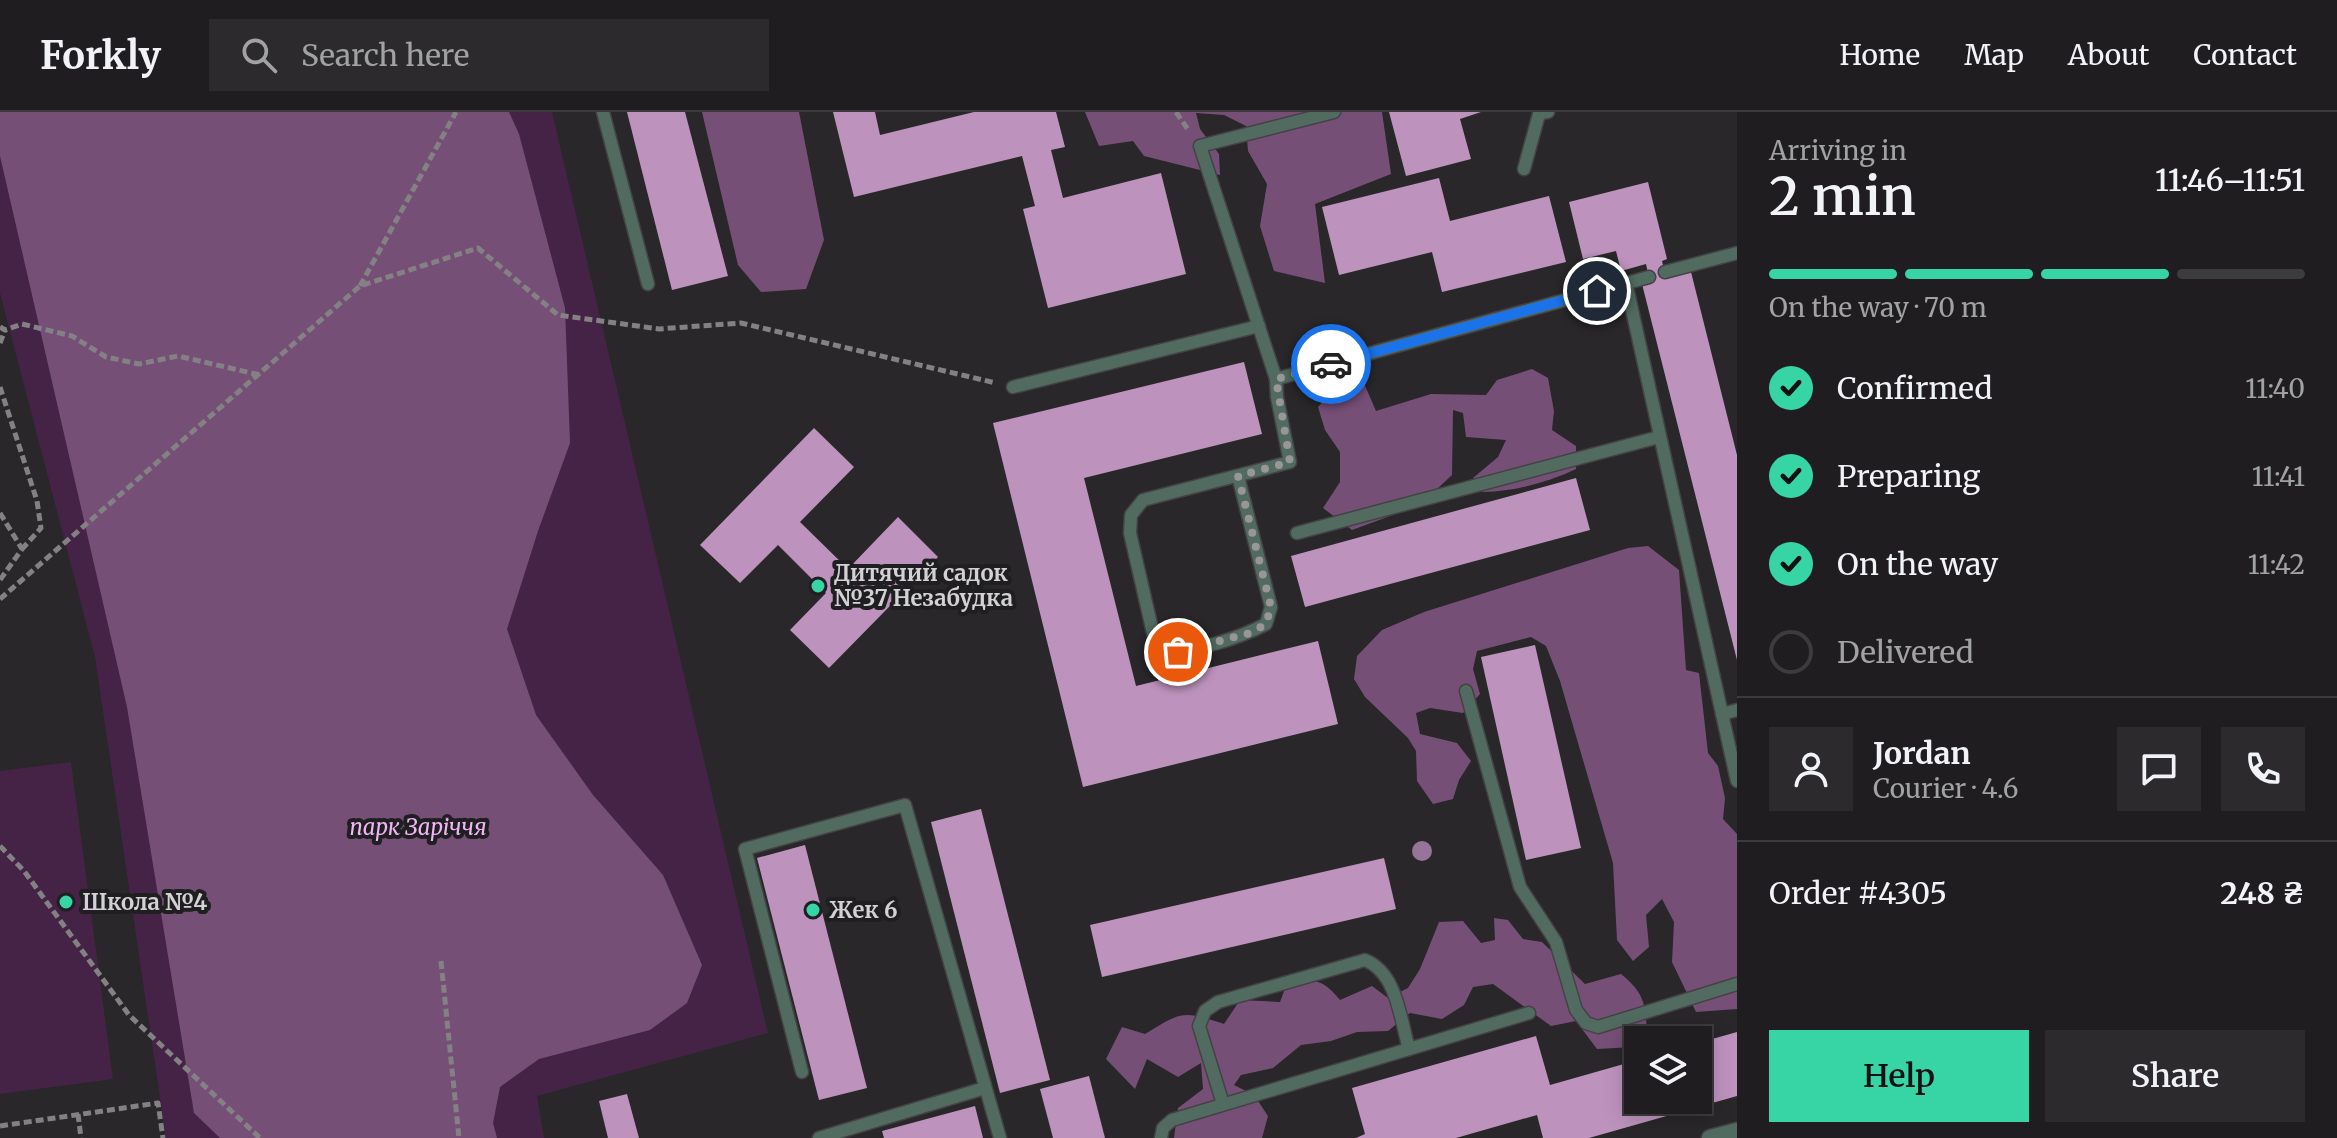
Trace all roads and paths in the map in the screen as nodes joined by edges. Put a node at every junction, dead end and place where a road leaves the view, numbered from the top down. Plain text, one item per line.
1 (456, 112) edge
2 (603, 112) edge
3 (1334, 112) edge
4 (1542, 113) edge
5 (1524, 169) dead end
6 (1737, 253) edge
7 (1665, 272) dead end
8 (1649, 277) dead end
9 (1626, 283) junction
10 (648, 284) dead end
11 (360, 286) junction
12 (1259, 326) junction
13 (3, 329) edge
14 (0, 343) edge
15 (260, 375) junction
16 (1276, 379) junction
17 (0, 387) edge
18 (1013, 387) joint
19 (1659, 437) junction
20 (1238, 476) junction
21 (0, 513) edge
22 (1297, 533) dead end
23 (22, 549) junction
24 (0, 580) edge
25 (0, 599) edge
26 (1466, 691) dead end
27 (1737, 710) edge
28 (1722, 714) junction
29 (1737, 781) edge
30 (0, 846) edge
31 (441, 961) dead end
32 (1737, 984) edge
33 (1529, 1013) dead end
34 (1409, 1049) junction
35 (802, 1072) dead end
36 (985, 1088) junction
37 (1223, 1104) junction
38 (78, 1114) junction
39 (0, 1126) edge
40 (1737, 1131) edge
41 (81, 1138) edge
42 (163, 1138) edge
43 (260, 1138) edge
44 (459, 1138) edge
45 (819, 1138) edge
46 (1000, 1138) edge
47 (1161, 1138) edge
48 (1710, 1138) edge

1 - 11 path
2 - 10 lane
3 - 12 lane
4 - 5 lane
6 - 7 lane
8 - 9 lane
9 - 16 lane
9 - 19 lane
11 - 15 path
11 - 18 path
12 - 16 lane
12 - 18 lane
13 - 14 path
13 - 15 path
15 - 25 path
16 - 20 lane
17 - 23 path
19 - 22 lane
19 - 28 lane
20 - 20 lane
21 - 23 path
23 - 24 path
26 - 32 lane
27 - 28 lane
28 - 29 lane
30 - 43 path
31 - 44 path
33 - 34 lane
34 - 37 lane
34 - 37 lane
35 - 36 lane
36 - 45 lane
36 - 46 lane
37 - 47 lane
38 - 39 path
38 - 41 path
38 - 42 path
40 - 48 street

